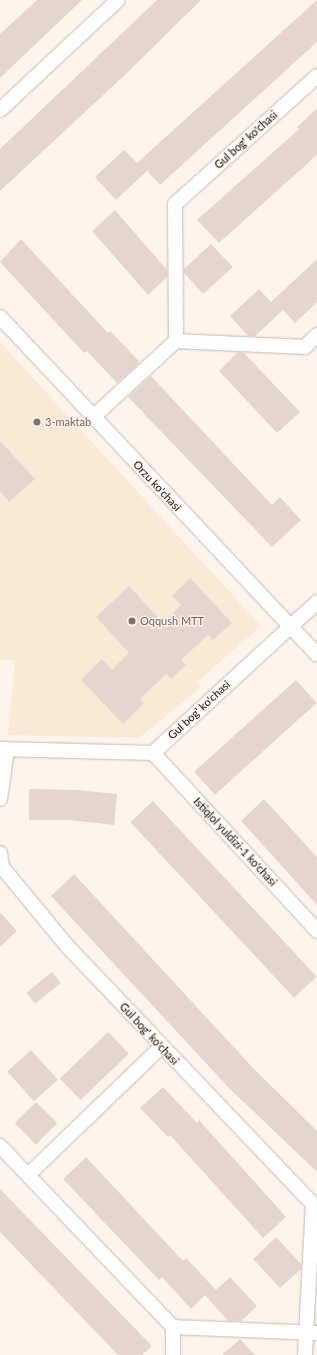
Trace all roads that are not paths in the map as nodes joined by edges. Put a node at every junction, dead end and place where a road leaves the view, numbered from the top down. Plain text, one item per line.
1 (118, 0) edge
2 (317, 76) edge
3 (0, 110) edge
4 (0, 317) edge
5 (317, 335) edge
6 (176, 341) junction
7 (92, 417) junction
8 (317, 602) edge
9 (288, 627) junction
10 (317, 654) edge
11 (3, 749) edge
12 (153, 753) junction
13 (0, 799) edge
14 (0, 853) edge
15 (317, 931) edge
16 (161, 1047) junction
17 (0, 1146) edge
18 (28, 1175) junction
19 (315, 1204) edge
20 (173, 1328) junction
21 (311, 1332) edge
22 (173, 1355) edge
23 (305, 1355) edge

1 - 3 street
2 - 6 street, Gul bog' ko'chasi
4 - 7 street, Orzu ko'chasi
5 - 6 street
6 - 7 street
7 - 9 street, Orzu ko'chasi
8 - 9 street, Gul bog' ko'chasi
9 - 10 street, Orzu ko'chasi
9 - 12 street, Gul bog' ko'chasi
11 - 12 street
11 - 13 street
12 - 15 street, Istiqlol yuldizi-1 ko'chasi
14 - 16 street, Gul bog' ko'chasi
16 - 18 street
16 - 19 street, Gul bog' ko'chasi
17 - 18 street
18 - 20 street
19 - 21 street
20 - 21 street
20 - 22 street
21 - 23 street

